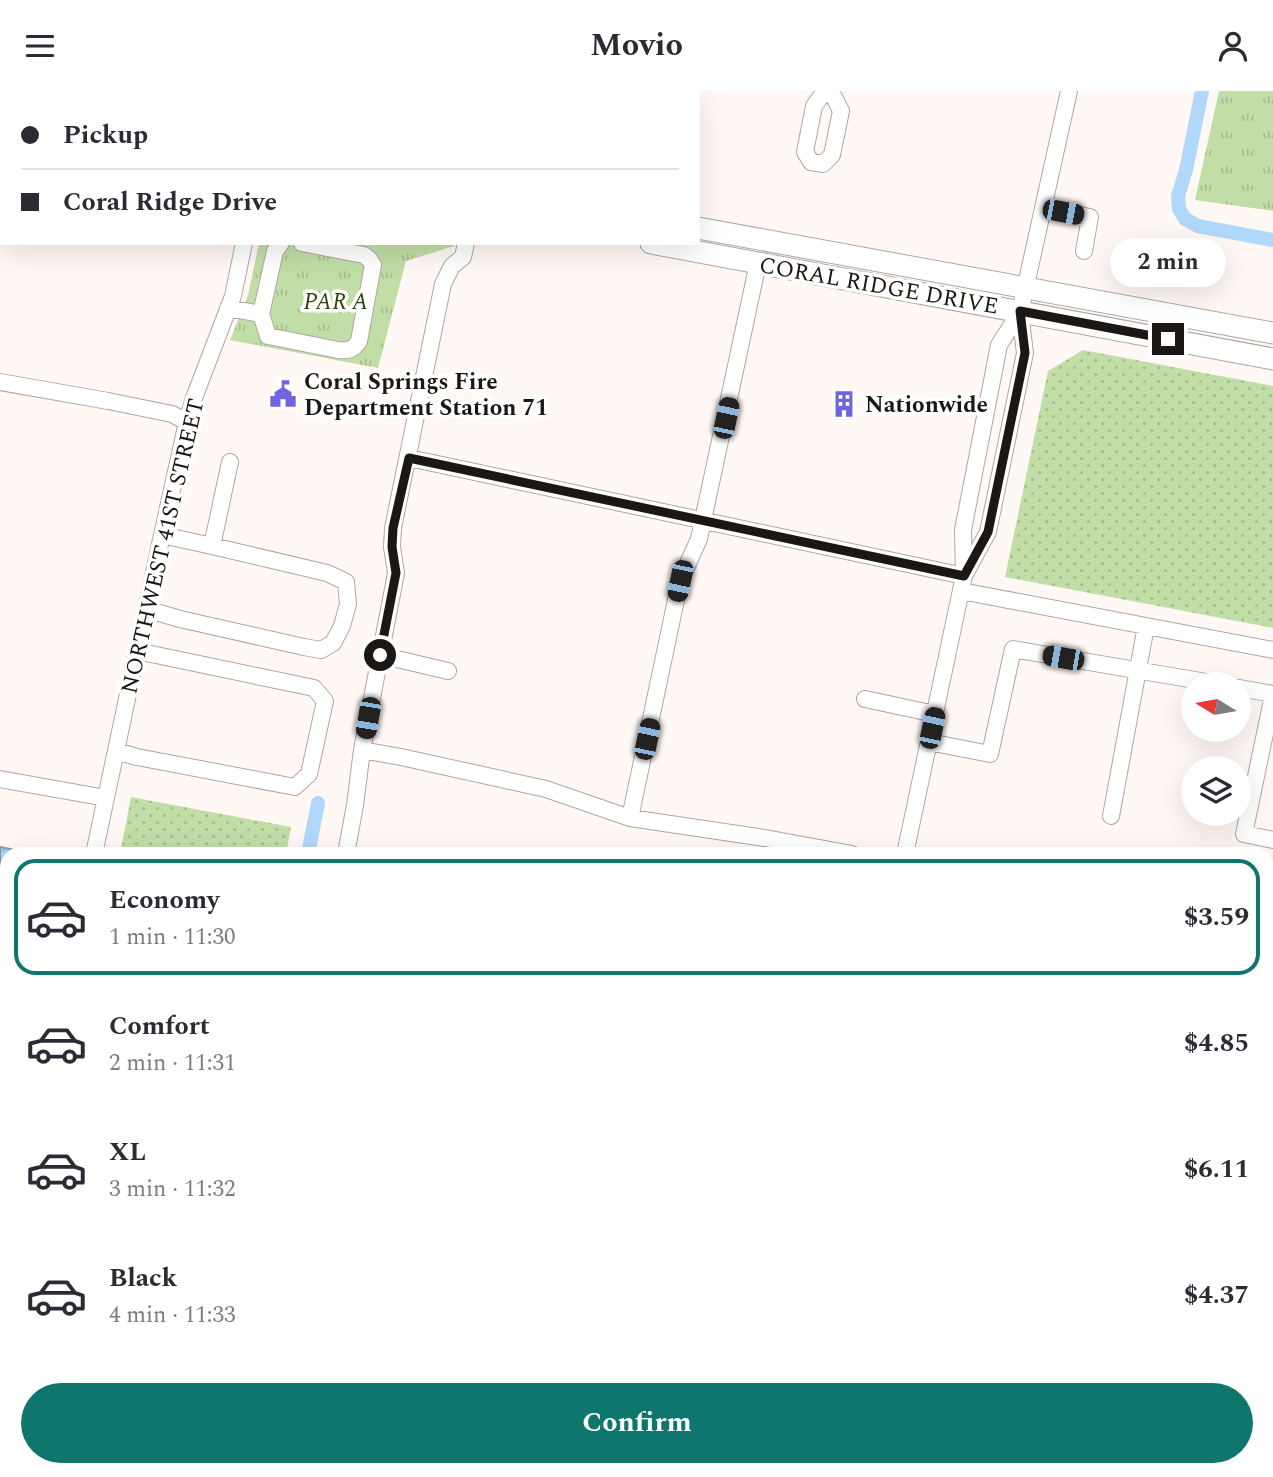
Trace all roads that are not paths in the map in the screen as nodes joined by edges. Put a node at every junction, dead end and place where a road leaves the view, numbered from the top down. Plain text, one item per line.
1 (1069, 91) edge
2 (1043, 208) junction
3 (700, 227) edge
4 (244, 245) edge
5 (280, 245) edge
6 (312, 245) edge
7 (466, 245) edge
8 (662, 245) edge
9 (1084, 251) dead end
10 (758, 263) junction
11 (1025, 288) junction
12 (228, 308) junction
13 (1020, 311) junction
14 (261, 314) junction
15 (1273, 333) edge
16 (1273, 359) edge
17 (0, 382) edge
18 (187, 422) junction
19 (409, 458) junction
20 (230, 462) dead end
21 (704, 519) junction
22 (162, 535) junction
23 (212, 546) junction
24 (963, 583) junction
25 (146, 609) junction
26 (1146, 626) junction
27 (1273, 650) edge
28 (137, 651) junction
29 (380, 655) junction
30 (1138, 670) junction
31 (448, 671) dead end
32 (1181, 678) edge
33 (1251, 690) edge
34 (1273, 694) edge
35 (865, 699) dead end
36 (935, 714) junction
37 (929, 742) junction
38 (362, 750) junction
39 (116, 751) junction
40 (0, 779) edge
41 (106, 797) junction
42 (1111, 816) dead end
43 (630, 818) junction
44 (1273, 840) edge
45 (95, 847) edge
46 (346, 847) edge
47 (814, 847) edge
48 (906, 847) edge

1 - 2 street
2 - 9 street
2 - 11 street
3 - 11 main road, CORAL RIDGE DRIVE
4 - 12 street, NORTHWEST 41ST STREET
5 - 14 street
6 - 14 street
7 - 19 street
8 - 10 main road, CORAL RIDGE DRIVE
10 - 13 main road, CORAL RIDGE DRIVE
10 - 21 street
11 - 13 street
11 - 15 main road, CORAL RIDGE DRIVE
12 - 14 street
12 - 18 street, NORTHWEST 41ST STREET
13 - 16 main road, CORAL RIDGE DRIVE
13 - 24 street
13 - 24 street
17 - 18 street
18 - 22 street, NORTHWEST 41ST STREET
19 - 21 street
19 - 29 street
20 - 23 street
21 - 24 street
21 - 43 street
22 - 23 street
22 - 25 street, NORTHWEST 41ST STREET
23 - 25 street
24 - 26 street
24 - 36 street
25 - 28 street, NORTHWEST 41ST STREET
26 - 27 street
26 - 30 street
28 - 39 street, NORTHWEST 41ST STREET
28 - 39 street
29 - 31 street
29 - 38 street
30 - 32 street
30 - 37 street
30 - 42 street
33 - 34 street
34 - 44 street
35 - 36 street
36 - 37 street
37 - 48 street
38 - 43 street
38 - 46 street
39 - 41 street, NORTHWEST 41ST STREET
40 - 41 street
41 - 45 street, NORTHWEST 41ST STREET
43 - 47 street

